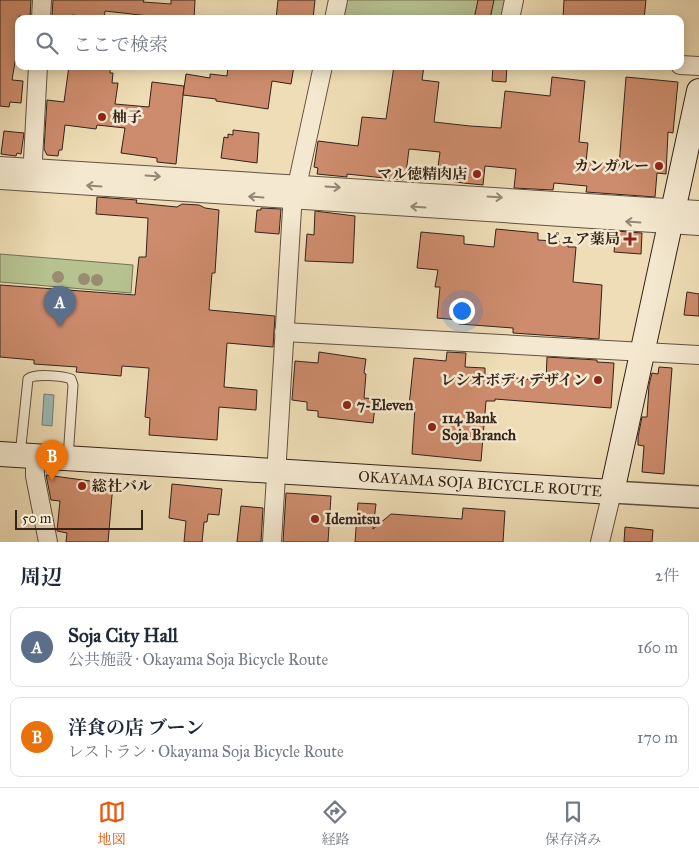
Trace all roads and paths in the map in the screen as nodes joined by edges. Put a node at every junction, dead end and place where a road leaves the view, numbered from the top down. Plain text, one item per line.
1 (42, 0) edge
2 (338, 0) edge
3 (514, 0) edge
4 (41, 15) edge
5 (335, 15) edge
6 (511, 15) edge
7 (684, 65) edge
8 (699, 66) edge
9 (38, 70) edge
10 (322, 70) edge
11 (699, 91) edge
12 (0, 166) edge
13 (32, 175) junction
14 (0, 180) edge
15 (296, 192) junction
16 (699, 210) edge
17 (672, 217) junction
18 (699, 226) edge
19 (284, 332) junction
20 (642, 351) junction
21 (699, 355) edge
22 (18, 455) edge
23 (68, 459) junction
24 (276, 470) junction
25 (612, 492) junction
26 (699, 497) edge
27 (48, 542) edge
28 (272, 542) edge
29 (600, 542) edge

1 - 4 street
2 - 5 street
3 - 6 street
7 - 8 street
9 - 13 street
10 - 15 street
11 - 17 main road, OKAYAMA SOJA BICYCLE ROUTE
12 - 13 street
13 - 14 street
13 - 15 street
15 - 17 street
15 - 19 street
16 - 17 street
17 - 18 street
17 - 20 main road, OKAYAMA SOJA BICYCLE ROUTE
19 - 20 street
19 - 24 street
20 - 21 street
20 - 25 main road, OKAYAMA SOJA BICYCLE ROUTE
22 - 23 main road, OKAYAMA SOJA BICYCLE ROUTE
22 - 23 lane
22 - 27 street
23 - 24 main road, OKAYAMA SOJA BICYCLE ROUTE
24 - 25 main road, OKAYAMA SOJA BICYCLE ROUTE
24 - 28 street
25 - 26 street
25 - 29 street

